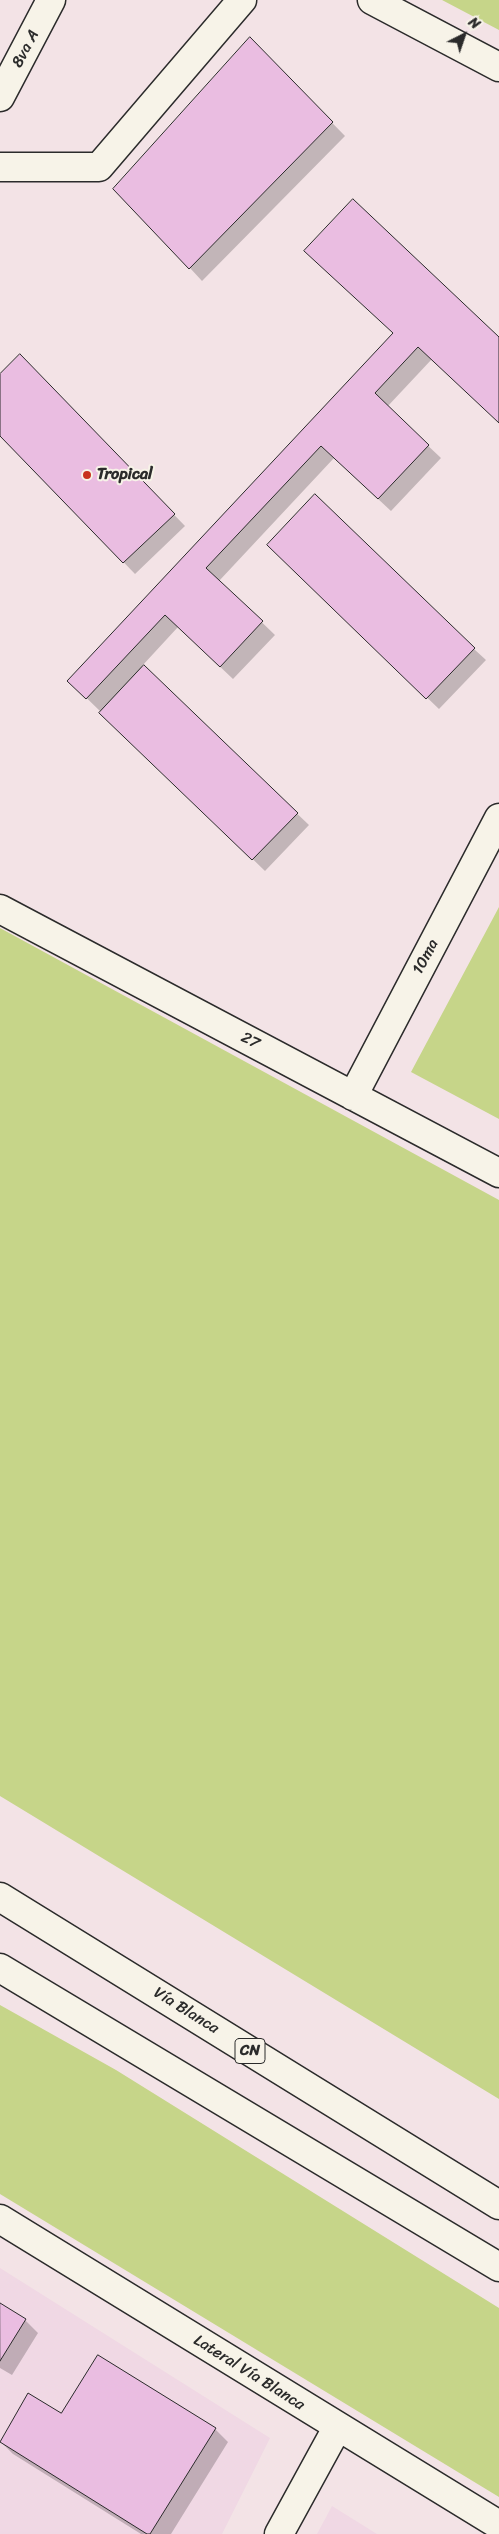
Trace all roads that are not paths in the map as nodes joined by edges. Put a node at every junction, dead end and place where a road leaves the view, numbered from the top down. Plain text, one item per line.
1 (51, 0) edge
2 (242, 0) edge
3 (372, 0) edge
4 (499, 67) edge
5 (0, 97) edge
6 (0, 167) edge
7 (499, 818) edge
8 (0, 909) edge
9 (353, 1096) junction
10 (499, 1173) edge
11 (0, 1897) edge
12 (0, 1968) edge
13 (499, 2205) edge
14 (0, 2219) edge
15 (499, 2266) edge
16 (337, 2428) junction
17 (499, 2525) edge
18 (279, 2534) edge

1 - 5 main road, 8va A
2 - 6 main road
3 - 4 main road
7 - 9 main road, 10ma
8 - 9 main road, 27
9 - 10 main road, 27
11 - 13 main road, Vía Blanca / CN
12 - 15 main road
14 - 16 main road, Lateral Vía Blanca
16 - 17 main road, Lateral Vía Blanca
16 - 18 main road

